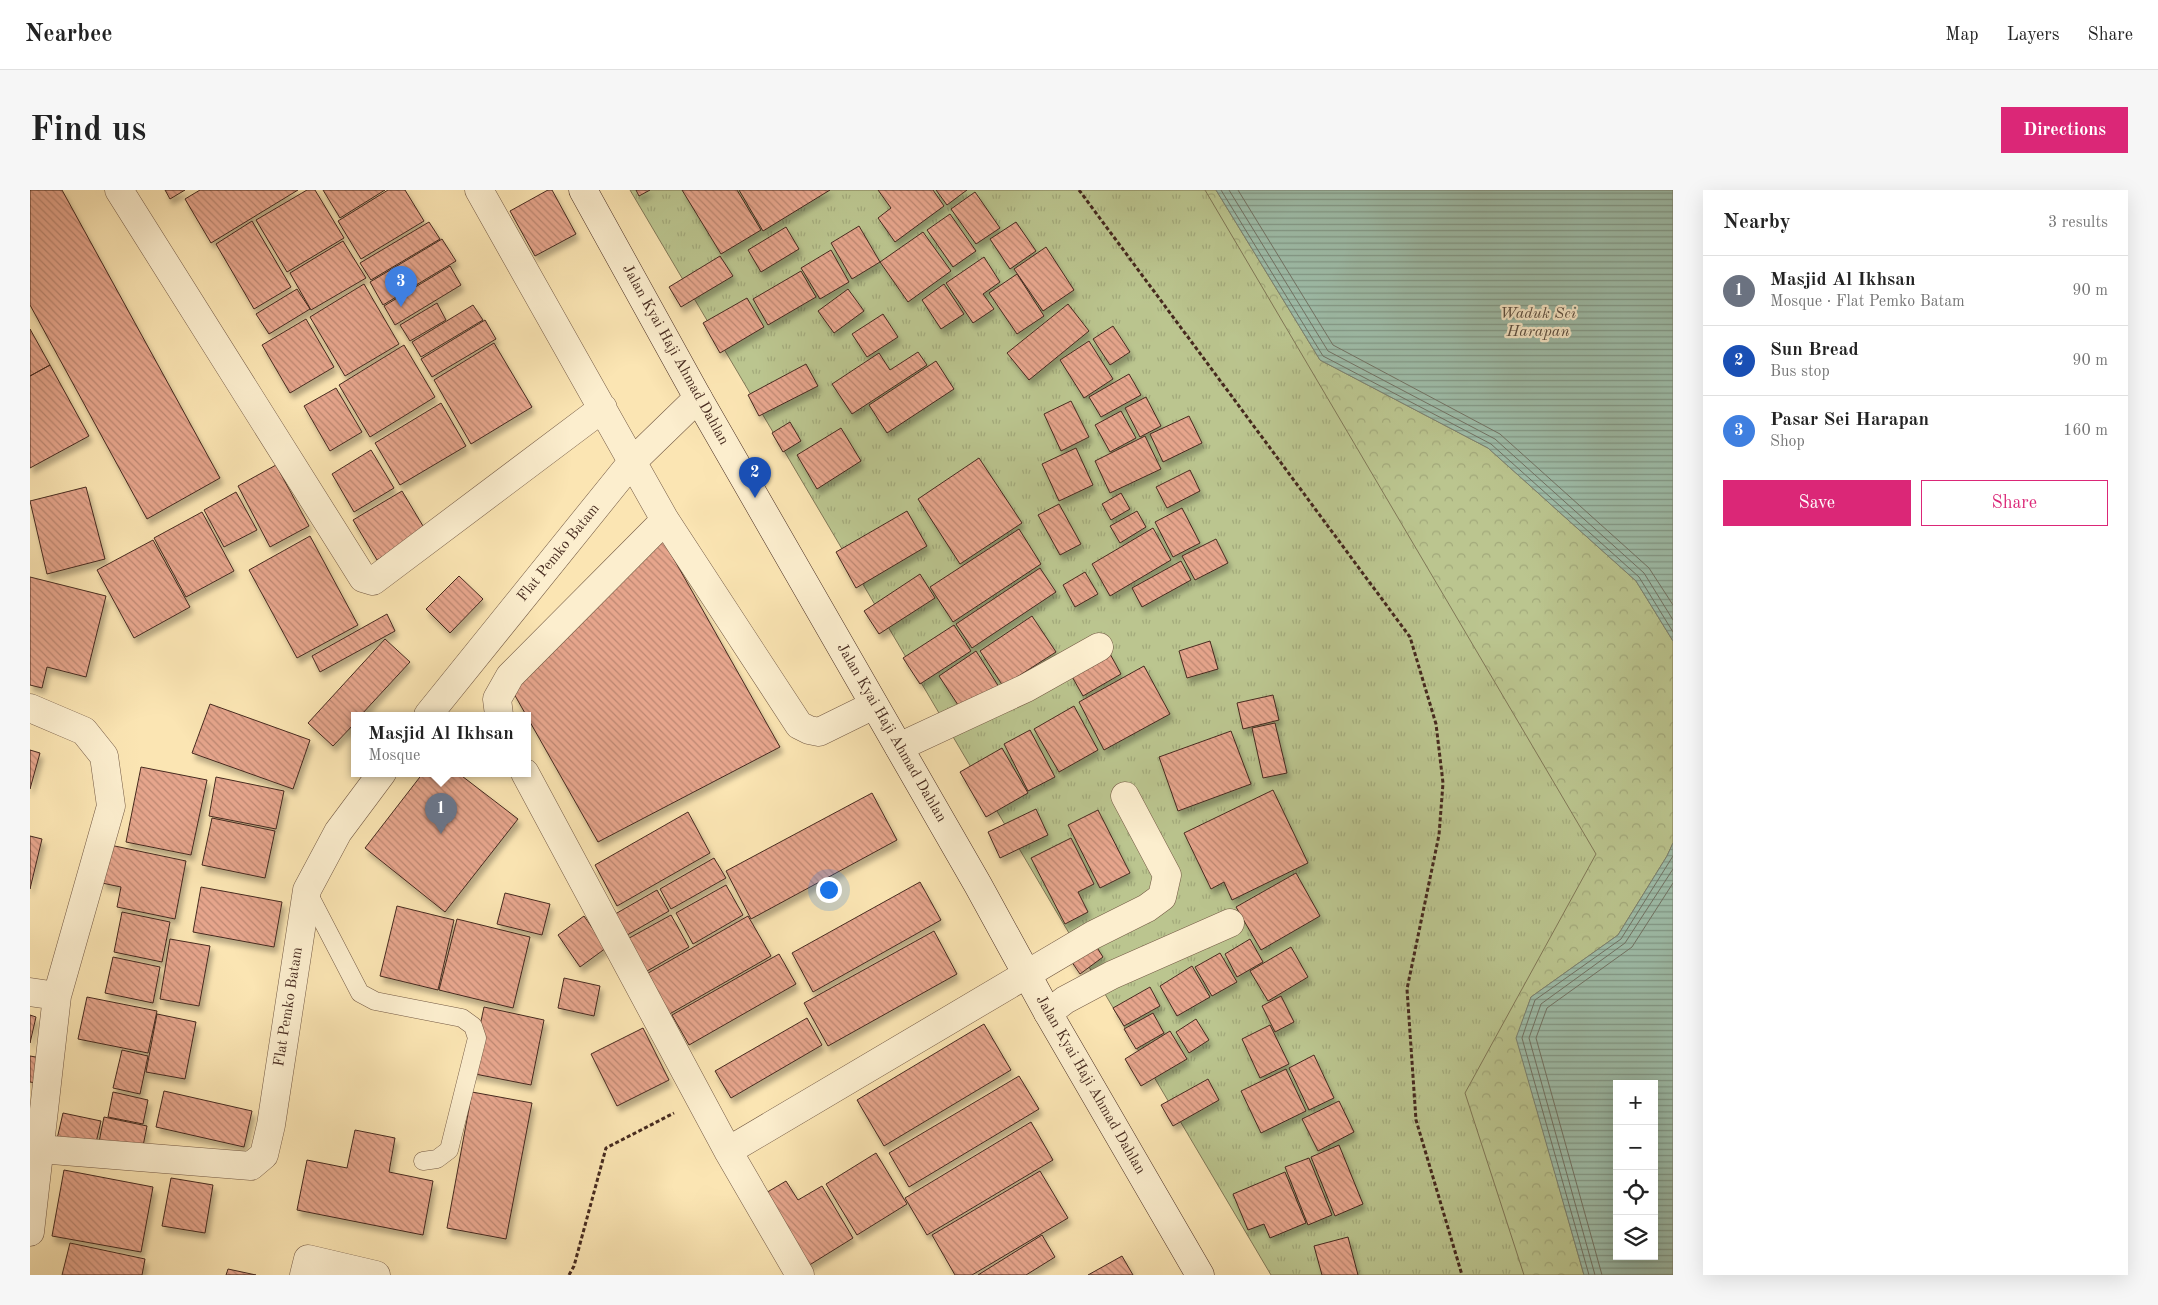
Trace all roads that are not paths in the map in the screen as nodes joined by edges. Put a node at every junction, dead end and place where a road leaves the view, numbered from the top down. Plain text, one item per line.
1 (119, 190) edge
2 (479, 190) edge
3 (583, 190) edge
4 (698, 398) junction
5 (603, 408) junction
6 (632, 462) junction
7 (666, 520) junction
8 (1099, 647) dead end
9 (874, 705) junction
10 (30, 708) edge
11 (430, 712) edge
12 (499, 712) edge
13 (899, 747) junction
14 (379, 777) edge
15 (527, 777) edge
16 (1125, 796) dead end
17 (306, 890) junction
18 (1230, 923) dead end
19 (1027, 974) junction
20 (30, 992) edge
21 (56, 996) junction
22 (1048, 1013) junction
23 (40, 1149) junction
24 (728, 1151) junction
25 (423, 1161) dead end
26 (30, 1232) edge
27 (304, 1275) edge
28 (376, 1275) edge
29 (800, 1275) edge
30 (1200, 1275) edge

1 - 5 street
2 - 5 street
3 - 4 street, Jalan Kyai Haji Ahmad Dahlan
4 - 6 street, Flat Pemko Batam
4 - 9 street, Jalan Kyai Haji Ahmad Dahlan
5 - 6 street
6 - 7 street
6 - 11 street, Flat Pemko Batam
7 - 9 street
7 - 12 street
8 - 13 street
9 - 13 street, Jalan Kyai Haji Ahmad Dahlan
10 - 21 street
13 - 19 street, Jalan Kyai Haji Ahmad Dahlan
14 - 17 street, Flat Pemko Batam
15 - 24 street
16 - 19 street
17 - 23 street, Flat Pemko Batam
17 - 25 lane
18 - 22 street
19 - 22 street, Jalan Kyai Haji Ahmad Dahlan
19 - 24 street
20 - 21 street
21 - 23 street
22 - 30 street, Jalan Kyai Haji Ahmad Dahlan
23 - 26 street
24 - 29 street
27 - 28 street

